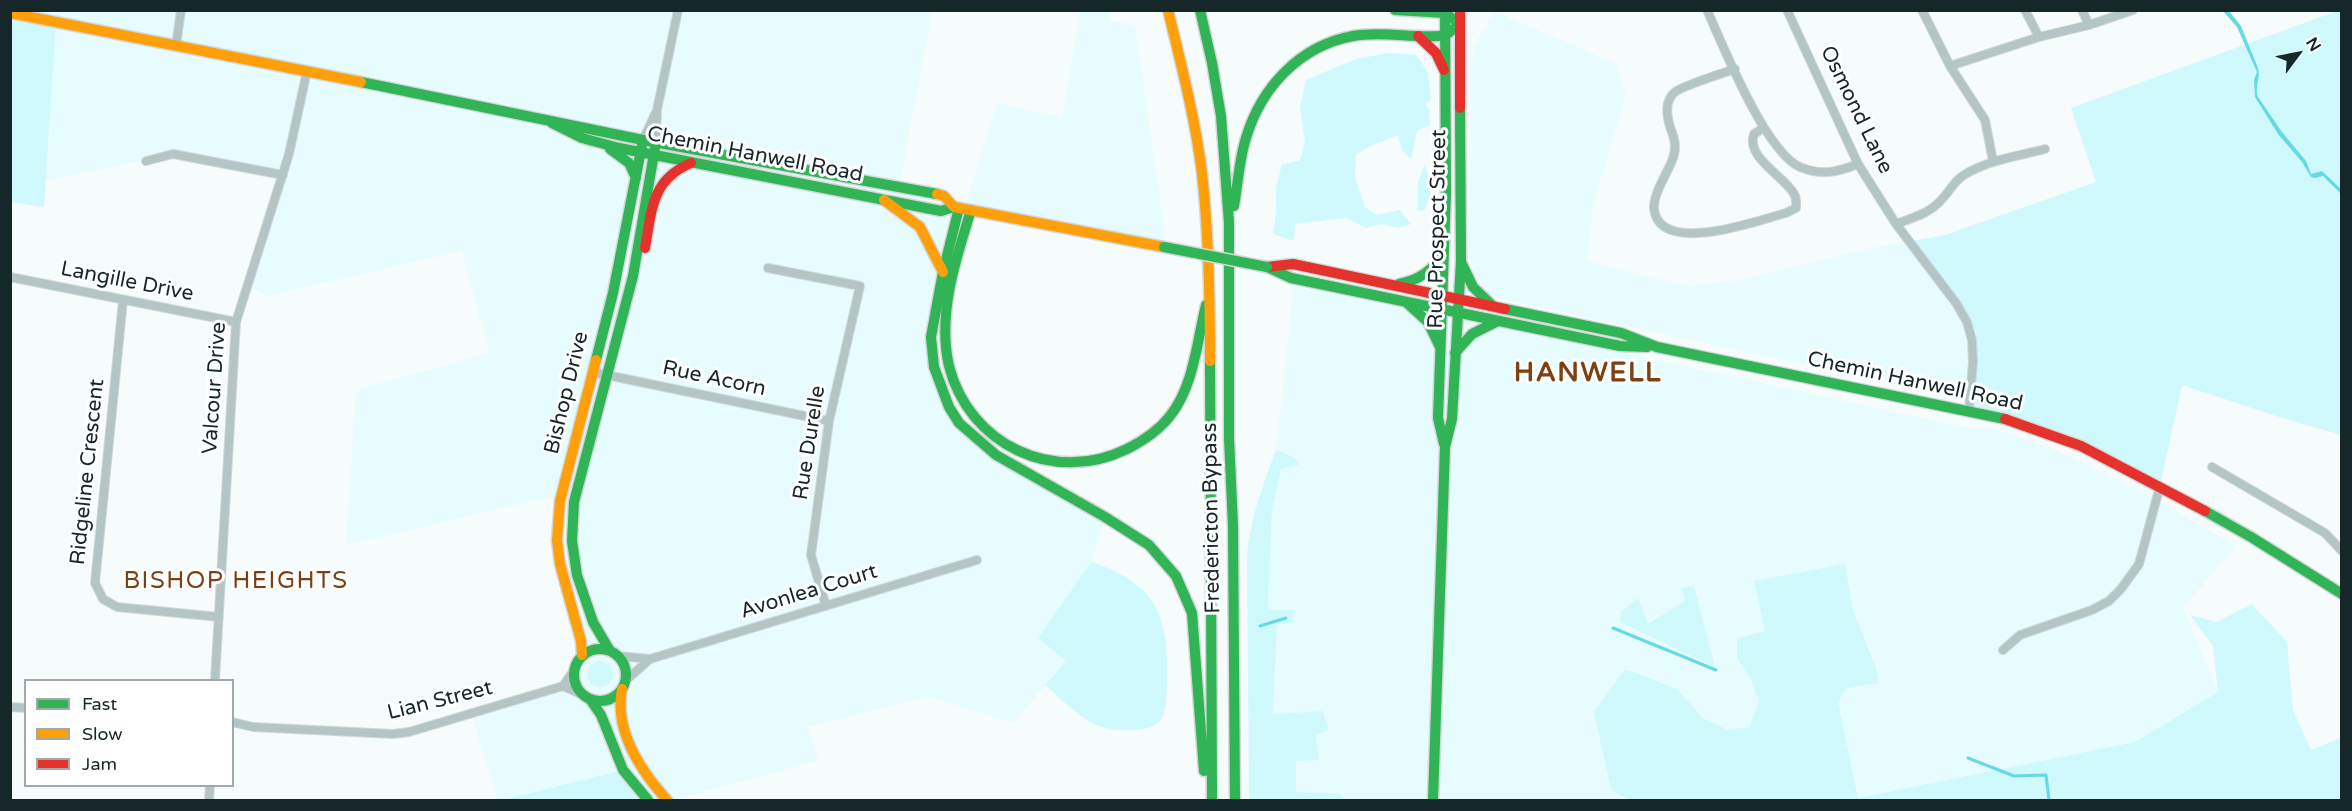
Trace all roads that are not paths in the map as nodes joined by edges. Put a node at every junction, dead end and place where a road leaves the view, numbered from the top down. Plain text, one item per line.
1 (181, 10) edge
2 (678, 10) edge
3 (1168, 10) edge
4 (1200, 10) edge
5 (1395, 10) edge
6 (1460, 10) edge
7 (1707, 10) edge
8 (1787, 10) edge
9 (1922, 10) edge
10 (2025, 10) edge
11 (2082, 10) edge
12 (2133, 10) edge
13 (1419, 12) edge
14 (1445, 12) edge
15 (10, 13) edge
16 (1460, 24) junction
17 (2089, 25) junction
18 (1418, 36) junction
19 (1444, 36) junction
20 (2039, 37) junction
21 (176, 46) junction
22 (1950, 66) junction
23 (1735, 69) junction
24 (1444, 70) junction
25 (307, 71) junction
26 (657, 110) junction
27 (552, 122) junction
28 (1763, 128) junction
29 (643, 140) junction
30 (656, 142) junction
31 (599, 143) junction
32 (2045, 149) dead end
33 (641, 152) junction
34 (654, 155) junction
35 (146, 161) dead end
36 (1993, 161) junction
37 (693, 162) junction
38 (1858, 164) junction
39 (283, 176) junction
40 (636, 177) junction
41 (884, 200) junction
42 (956, 207) junction
43 (971, 210) junction
44 (1896, 224) junction
45 (1229, 234) junction
46 (1445, 251) junction
47 (1461, 261) junction
48 (1267, 267) junction
49 (768, 268) dead end
50 (943, 272) junction
51 (633, 276) junction
52 (10, 277) edge
53 (1394, 285) junction
54 (1210, 288) junction
55 (1444, 296) junction
56 (1458, 299) junction
57 (123, 300) junction
58 (1404, 301) junction
59 (1496, 308) junction
60 (1443, 309) junction
61 (1457, 312) junction
62 (1499, 321) junction
63 (236, 322) junction
64 (1657, 347) junction
65 (1441, 349) junction
66 (1454, 353) junction
67 (592, 372) junction
68 (607, 375) junction
69 (1969, 410) junction
70 (829, 421) junction
71 (1445, 447) junction
72 (2212, 467) dead end
73 (2160, 486) junction
74 (2342, 551) edge
75 (977, 560) dead end
76 (2342, 594) edge
77 (826, 606) junction
78 (219, 616) junction
79 (2003, 650) dead end
80 (614, 653) junction
81 (582, 655) junction
82 (650, 659) junction
83 (574, 670) junction
84 (215, 679) edge
85 (623, 685) junction
86 (562, 686) junction
87 (586, 697) junction
88 (234, 722) edge
89 (253, 727) junction
90 (234, 731) edge
91 (648, 801) edge
92 (667, 801) edge
93 (1206, 801) edge
94 (1212, 801) edge
95 (1235, 801) edge
96 (1433, 801) edge

1 - 21 street
2 - 26 street
3 - 54 main road
4 - 45 main road
5 - 13 main road
6 - 16 main road, Rue Prospect Street
7 - 23 street
8 - 38 street, Osmond Lane
9 - 22 street
10 - 20 street
11 - 17 street
12 - 17 street
13 - 14 main road
14 - 16 main road
14 - 19 main road, Rue Prospect Street
15 - 21 main road
16 - 19 main road
16 - 47 main road, Rue Prospect Street
17 - 20 street
18 - 19 main road
18 - 24 main road
18 - 45 main road
19 - 24 main road, Rue Prospect Street
20 - 22 street
21 - 25 main road, Chemin Hanwell Road
22 - 36 street
23 - 28 street
23 - 28 street
24 - 46 main road, Rue Prospect Street
25 - 27 main road, Chemin Hanwell Road
25 - 39 street, Valcour Drive
26 - 29 street
26 - 30 street
27 - 29 main road, Chemin Hanwell Road
27 - 31 main road, Chemin Hanwell Road
28 - 38 street
29 - 30 main road, Chemin Hanwell Road
29 - 33 main road, Bishop Drive
30 - 34 main road, Bishop Drive
30 - 42 main road, Chemin Hanwell Road
31 - 33 main road, Chemin Hanwell Road
31 - 40 main road
32 - 36 street
33 - 34 main road, Chemin Hanwell Road
33 - 40 main road, Bishop Drive
34 - 37 main road, Chemin Hanwell Road
34 - 51 main road, Bishop Drive
35 - 39 street
36 - 44 street
37 - 41 main road, Chemin Hanwell Road
37 - 51 main road
38 - 44 street, Osmond Lane
39 - 63 street, Valcour Drive
40 - 67 main road, Bishop Drive
41 - 42 main road, Chemin Hanwell Road
41 - 50 main road
42 - 43 main road, Chemin Hanwell Road
42 - 50 main road
43 - 48 main road, Chemin Hanwell Road, bridge
43 - 54 main road
44 - 69 street, Osmond Lane
45 - 95 main road, Fredericton Bypass
46 - 53 main road
46 - 55 main road, Rue Prospect Street
47 - 56 main road, Rue Prospect Street
47 - 59 main road
48 - 53 main road, Chemin Hanwell Road
48 - 58 main road, Chemin Hanwell Road
49 - 70 street, Rue Durelle
50 - 93 main road
51 - 68 main road, Bishop Drive
52 - 57 street, Langille Drive
53 - 55 main road, Chemin Hanwell Road
54 - 94 main road, Fredericton Bypass
55 - 56 main road, Chemin Hanwell Road
55 - 60 main road, Rue Prospect Street
56 - 59 main road, Chemin Hanwell Road
56 - 61 main road, Rue Prospect Street
57 - 63 street, Langille Drive
57 - 78 street, Ridgeline Crescent
58 - 60 main road, Chemin Hanwell Road
58 - 65 main road
59 - 64 main road, Chemin Hanwell Road
60 - 61 main road, Chemin Hanwell Road
60 - 65 main road, Rue Prospect Street
61 - 62 main road, Chemin Hanwell Road
61 - 66 main road, Rue Prospect Street
62 - 64 main road, Chemin Hanwell Road
62 - 66 main road
63 - 78 street, Valcour Drive
64 - 69 main road, Chemin Hanwell Road
65 - 71 main road, Rue Prospect Street
66 - 71 main road, Rue Prospect Street
67 - 68 street, Rue Acorn
67 - 81 main road, Bishop Drive
68 - 70 street, Rue Acorn
68 - 80 main road, Bishop Drive
69 - 73 main road, Chemin Hanwell Road
70 - 77 street, Rue Durelle
71 - 96 main road, Rue Prospect Street
72 - 74 street
73 - 76 main road, Chemin Hanwell Road
73 - 79 street
75 - 77 street, Avonlea Court
77 - 82 street, Avonlea Court
78 - 84 street, Valcour Drive
80 - 81 main road
80 - 82 street, Avonlea Court
80 - 85 main road
81 - 83 main road
82 - 85 street, Avonlea Court
83 - 86 street
83 - 87 main road
85 - 87 main road
85 - 92 main road
86 - 87 street
86 - 89 street, Lian Street
87 - 91 main road
88 - 89 street, Lian Street
89 - 90 street, Lian Street

